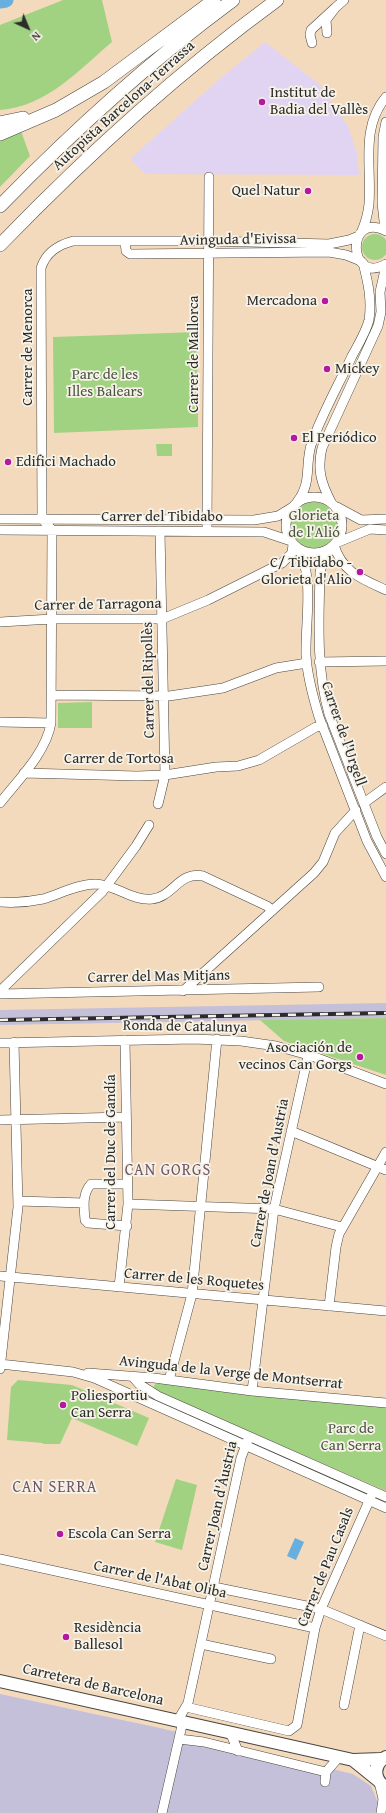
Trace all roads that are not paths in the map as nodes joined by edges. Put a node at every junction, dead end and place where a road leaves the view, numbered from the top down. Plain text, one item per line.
1 (214, 0) edge
2 (233, 0) edge
3 (277, 0) edge
4 (344, 0) edge
5 (336, 7) junction
6 (327, 33) dead end
7 (312, 43) dead end
8 (386, 97) edge
9 (56, 110) junction
10 (386, 122) edge
11 (0, 123) edge
12 (0, 134) edge
13 (209, 177) dead end
14 (0, 206) edge
15 (386, 231) edge
16 (360, 235) junction
17 (127, 241) junction
18 (209, 241) junction
19 (0, 245) edge
20 (209, 254) junction
21 (362, 262) junction
22 (386, 264) edge
23 (333, 504) junction
24 (294, 505) junction
25 (0, 519) edge
26 (386, 519) edge
27 (207, 520) junction
28 (47, 524) junction
29 (0, 530) edge
30 (32, 530) junction
31 (386, 530) edge
32 (160, 531) junction
33 (207, 531) junction
34 (294, 544) junction
35 (334, 544) junction
36 (386, 590) edge
37 (52, 619) junction
38 (162, 620) junction
39 (0, 622) edge
40 (386, 661) edge
41 (320, 662) junction
42 (307, 663) junction
43 (52, 695) junction
44 (163, 696) junction
45 (0, 722) edge
46 (51, 723) junction
47 (323, 726) junction
48 (24, 773) junction
49 (164, 775) junction
50 (386, 787) edge
51 (0, 803) edge
52 (364, 803) junction
53 (158, 804) dead end
54 (356, 810) junction
55 (148, 825) dead end
56 (386, 854) edge
57 (386, 877) edge
58 (106, 886) junction
59 (0, 902) edge
60 (272, 910) junction
61 (319, 987) dead end
62 (182, 991) junction
63 (0, 993) edge
64 (217, 1039) junction
65 (125, 1040) junction
66 (14, 1042) junction
67 (0, 1043) edge
68 (308, 1056) junction
69 (386, 1084) edge
70 (126, 1117) junction
71 (0, 1120) edge
72 (16, 1120) junction
73 (291, 1131) junction
74 (386, 1152) edge
75 (382, 1168) edge
76 (128, 1184) junction
77 (18, 1201) junction
78 (84, 1203) junction
79 (128, 1204) junction
80 (200, 1206) junction
81 (274, 1209) junction
82 (126, 1226) junction
83 (342, 1227) junction
84 (0, 1276) edge
85 (10, 1277) junction
86 (119, 1287) junction
87 (192, 1294) junction
88 (263, 1300) junction
89 (329, 1306) junction
90 (386, 1312) edge
91 (0, 1364) edge
92 (0, 1369) edge
93 (73, 1372) junction
94 (132, 1376) junction
95 (154, 1378) junction
96 (169, 1380) junction
97 (252, 1391) junction
98 (151, 1392) junction
99 (386, 1403) edge
100 (247, 1441) junction
101 (371, 1496) junction
102 (386, 1497) edge
103 (386, 1508) edge
104 (0, 1559) edge
105 (214, 1587) junction
106 (210, 1605) junction
107 (321, 1609) junction
108 (360, 1625) junction
109 (315, 1628) junction
110 (386, 1636) edge
111 (201, 1644) junction
112 (271, 1659) dead end
113 (0, 1681) edge
114 (187, 1705) junction
115 (344, 1705) dead end
116 (181, 1721) junction
117 (230, 1732) junction
118 (179, 1739) junction
119 (238, 1750) junction
120 (316, 1751) junction
121 (339, 1757) junction
122 (384, 1758) edge
123 (353, 1760) junction
124 (305, 1767) junction
125 (326, 1772) junction
126 (325, 1782) dead end
127 (381, 1783) edge
128 (162, 1813) edge
129 (381, 1813) edge

1 - 9 highway
2 - 14 highway, Autopista Barcelona-Terrassa
3 - 19 highway, Autopista Barcelona-Terrassa
4 - 5 street
5 - 6 street
5 - 7 street
8 - 16 street
9 - 11 highway
9 - 12 highway
10 - 15 street
13 - 18 street, Carrer de Mallorca
15 - 16 street, Avinguda d'Eivissa
16 - 18 street, Avinguda d'Eivissa
16 - 21 street
17 - 18 street, Avinguda d'Eivissa
17 - 20 street, Avinguda d'Eivissa
17 - 28 street, Carrer de Menorca
18 - 20 street, Carrer de Mallorca
20 - 21 street, Avinguda d'Eivissa
20 - 27 street, Carrer de Mallorca
21 - 22 street, Avinguda d'Eivissa
21 - 24 street
22 - 23 street
23 - 24 street
23 - 26 street
23 - 35 street
24 - 27 street, Carrer del Tibidabo
24 - 34 street
25 - 28 street, Carrer del Tibidabo
27 - 28 street, Carrer del Tibidabo
27 - 33 street, Carrer de Mallorca
28 - 30 street, Carrer del Tibidabo
28 - 30 street
28 - 32 street, Carrer del Tibidabo
28 - 37 street, Carrer de Menorca
29 - 30 street, Carrer del Tibidabo
31 - 35 street
32 - 33 street, Carrer del Tibidabo
32 - 38 street, Carrer del Ripollès
33 - 34 street, Carrer del Tibidabo
34 - 35 street
34 - 38 street, Carrer de Tarragona
34 - 42 street, Carrer de l'Urgell
35 - 36 street
35 - 41 street, Carrer de l'Urgell
37 - 38 street, Carrer de Tarragona
37 - 39 street, Carrer de Tarragona
37 - 43 street, Carrer de Menorca
38 - 44 street, Carrer del Ripollès
40 - 41 street
41 - 52 street, Carrer de l'Urgell
42 - 44 street
42 - 47 street, Carrer de l'Urgell
43 - 44 street
43 - 46 street, Carrer de Menorca
44 - 49 street, Carrer del Ripollès
45 - 46 street
46 - 48 street, Carrer de Menorca
47 - 49 street, Carrer de Tortosa
47 - 54 street, Carrer de l'Urgell
48 - 49 street, Carrer de Tortosa
48 - 51 street, Carrer de Menorca
49 - 53 street, Carrer del Ripollès
50 - 52 street
52 - 56 street, Carrer de l'Urgell
54 - 57 street, Carrer de l'Urgell
54 - 60 street
55 - 58 street
58 - 59 street
58 - 60 street
58 - 63 street
60 - 62 street
61 - 62 street, Carrer del Mas Mitjans
62 - 63 street, Carrer del Mas Mitjans
64 - 65 street, Ronda de Catalunya
64 - 68 street, Ronda de Catalunya
64 - 80 street
65 - 66 street, Ronda de Catalunya
65 - 70 street, Carrer del Duc de Gandía
66 - 67 street, Ronda de Catalunya
66 - 72 street
68 - 69 street, Ronda de Catalunya
68 - 73 street, Carrer de Joan d'Austria
70 - 72 street
70 - 76 street, Carrer del Duc de Gandía
71 - 72 street
72 - 77 street
73 - 75 street
73 - 81 street, Carrer de Joan d'Austria
74 - 75 street
75 - 83 street
76 - 78 street
76 - 79 street, Carrer del Duc de Gandía
77 - 78 street
77 - 85 street
78 - 82 street
79 - 80 street
79 - 82 street, Carrer del Duc de Gandía
80 - 81 street
80 - 87 street
81 - 83 street
81 - 88 street, Carrer de Joan d'Austria
82 - 86 street, Carrer del Duc de Gandía
83 - 89 street
84 - 85 street, Carrer de les Roquetes
85 - 86 street, Carrer de les Roquetes
85 - 91 street
86 - 87 street, Carrer de les Roquetes
87 - 88 street, Carrer de les Roquetes
87 - 96 street
88 - 89 street, Carrer de les Roquetes
88 - 97 street, Carrer de Joan d'Austria
89 - 90 street, Carrer de les Roquetes
91 - 92 street
91 - 93 street
93 - 94 street, Avinguda de la Verge de Montserrat
93 - 100 street
94 - 95 street, Avinguda de la Verge de Montserrat
94 - 98 street
95 - 96 street, Avinguda de la Verge de Montserrat
95 - 98 street
96 - 97 street, Avinguda de la Verge de Montserrat
97 - 99 street, Avinguda de la Verge de Montserrat
98 - 100 street
100 - 101 street
100 - 105 street, Carrer Joan d'Àustria
101 - 102 street
101 - 103 street
101 - 107 street, Carrer de Pau Casals
104 - 106 street, Carrer de l'Abat Oliba
105 - 106 street, Carrer Joan d'Àustria
105 - 107 street, Carrer de l'Abat Oliba
106 - 109 street, Carrer de l'Abat Oliba
106 - 111 street, Carrer Joan d'Àustria
107 - 108 street, Carrer de l'Abat Oliba
107 - 109 street, Carrer de Pau Casals
108 - 110 street, Carrer de l'Abat Oliba
108 - 115 street
109 - 114 street, Carrer de Pau Casals
111 - 112 street
111 - 114 street, Carretera de Barcelona
113 - 116 main road, Carretera de Barcelona
114 - 116 street, Carretera de Barcelona
116 - 117 main road, Carretera de Barcelona
116 - 118 street
117 - 119 street
117 - 120 main road, Carretera de Barcelona
118 - 119 street
118 - 128 street
119 - 124 street
120 - 121 main road, Carretera de Barcelona
120 - 124 street
121 - 123 main road, Carretera de Barcelona
121 - 125 street
122 - 123 main road, Carretera de Barcelona
122 - 127 main road
123 - 127 main road, Carretera de Barcelona
124 - 125 street
125 - 126 street
127 - 129 street

